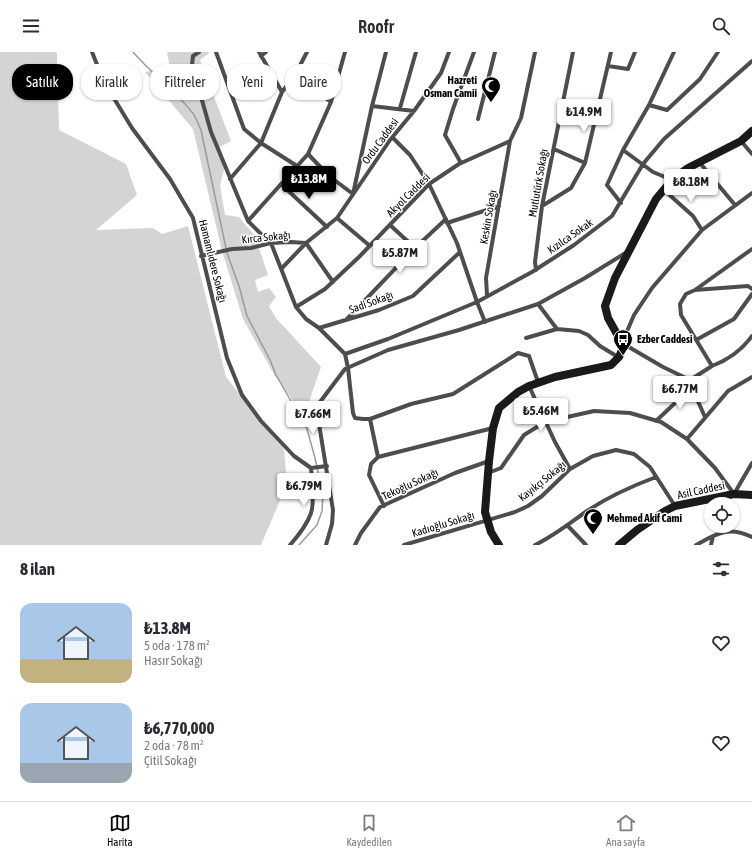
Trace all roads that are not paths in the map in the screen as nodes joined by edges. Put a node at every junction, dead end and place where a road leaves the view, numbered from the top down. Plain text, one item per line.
1 (92, 52) edge
2 (199, 52) edge
3 (216, 52) edge
4 (266, 52) edge
5 (307, 52) edge
6 (345, 52) edge
7 (386, 52) edge
8 (416, 52) edge
9 (450, 52) edge
10 (474, 52) edge
11 (494, 52) edge
12 (535, 52) edge
13 (573, 52) edge
14 (611, 52) edge
15 (635, 52) edge
16 (674, 52) edge
17 (718, 52) edge
18 (260, 54) edge
19 (752, 61) edge
20 (301, 64) edge
21 (608, 66) junction
22 (285, 88) edge
23 (282, 92) junction
24 (328, 100) edge
25 (331, 102) junction
26 (649, 105) junction
27 (372, 106) junction
28 (400, 108) junction
29 (562, 109) junction
30 (414, 111) junction
31 (478, 119) dead end
32 (596, 119) junction
33 (752, 131) edge
34 (392, 138) junction
35 (510, 141) junction
36 (741, 141) junction
37 (261, 143) junction
38 (554, 149) junction
39 (623, 150) junction
40 (308, 154) junction
41 (752, 154) edge
42 (461, 163) junction
43 (586, 163) junction
44 (700, 163) junction
45 (643, 164) junction
46 (297, 166) junction
47 (230, 179) junction
48 (672, 180) junction
49 (280, 184) junction
50 (428, 184) junction
51 (664, 190) junction
52 (752, 193) edge
53 (353, 194) junction
54 (621, 203) junction
55 (735, 205) junction
56 (499, 206) junction
57 (542, 206) junction
58 (337, 218) junction
59 (248, 220) junction
60 (446, 221) junction
61 (390, 225) junction
62 (327, 227) junction
63 (702, 230) junction
64 (271, 243) junction
65 (306, 244) junction
66 (370, 246) junction
67 (415, 248) junction
68 (752, 249) edge
69 (629, 251) junction
70 (460, 252) junction
71 (202, 256) junction
72 (282, 268) junction
73 (536, 270) junction
74 (334, 282) junction
75 (750, 285) edge
76 (752, 289) edge
77 (695, 290) junction
78 (752, 294) edge
79 (487, 295) junction
80 (477, 302) junction
81 (538, 304) junction
82 (296, 307) junction
83 (346, 320) junction
84 (485, 322) junction
85 (319, 328) junction
86 (558, 329) junction
87 (752, 336) edge
88 (526, 338) dead end
89 (696, 340) junction
90 (622, 343) junction
91 (345, 354) junction
92 (619, 357) junction
93 (712, 366) junction
94 (348, 368) junction
95 (752, 377) edge
96 (690, 380) junction
97 (538, 382) junction
98 (528, 386) junction
99 (692, 387) junction
100 (705, 417) junction
101 (370, 419) junction
102 (656, 421) junction
103 (546, 422) junction
104 (493, 428) junction
105 (687, 439) junction
106 (378, 457) junction
107 (489, 461) junction
108 (752, 463) edge
109 (327, 466) junction
110 (313, 468) junction
111 (570, 469) junction
112 (488, 473) junction
113 (656, 477) junction
114 (734, 494) junction
115 (752, 495) edge
116 (384, 506) junction
117 (675, 506) junction
118 (487, 520) junction
119 (567, 525) junction
120 (713, 536) junction
121 (752, 537) edge
122 (290, 545) edge
123 (326, 545) edge
124 (355, 545) edge
125 (404, 545) edge
126 (499, 545) edge
127 (535, 545) edge
128 (586, 545) edge
129 (619, 545) edge
130 (696, 545) edge
131 (711, 545) edge

1 - 71 street, Hamamlıdere Sokağı
2 - 47 street
3 - 37 street
4 - 18 street
5 - 20 street
6 - 25 street
7 - 27 street
8 - 28 street
9 - 30 street, Ordu Caddesi
10 - 42 street
11 - 31 street
12 - 35 street
13 - 29 street, Mutlutürk Sokağı
14 - 21 street
15 - 21 street
16 - 26 street
17 - 26 street
18 - 23 street
19 - 45 street, Kızılca Sokak
21 - 32 street
22 - 23 street
23 - 37 street
24 - 25 street
25 - 40 street
26 - 39 street
27 - 28 street
27 - 53 street
28 - 30 street
29 - 32 street
29 - 38 street, Mutlutürk Sokağı
30 - 34 street, Ordu Caddesi
32 - 43 street
33 - 36 street
34 - 50 street
34 - 53 street, Ordu Caddesi
35 - 42 street, Akyol Caddesi
35 - 56 street, Keskin Sokağı
36 - 41 street
36 - 44 street
37 - 46 street
37 - 47 street
38 - 43 street
38 - 57 street, Mutlutürk Sokağı
39 - 45 street
39 - 54 street
40 - 46 street
40 - 53 street
42 - 50 street, Akyol Caddesi
43 - 57 street
44 - 48 street
44 - 55 street
45 - 48 street
45 - 54 street, Kızılca Sokak
46 - 49 street
47 - 59 street
48 - 51 street
49 - 59 street
49 - 62 street
50 - 60 street
50 - 61 street, Akyol Caddesi
51 - 63 street
51 - 69 street
52 - 55 street
53 - 58 street, Ordu Caddesi
54 - 73 street, Kızılca Sokak
55 - 63 street
56 - 60 street
56 - 79 street, Keskin Sokağı
57 - 73 street, Mutlutürk Sokağı
58 - 62 street, Ordu Caddesi
58 - 66 street
59 - 64 street
60 - 67 street
60 - 70 street
61 - 66 street, Akyol Caddesi
61 - 67 street
62 - 65 street, Ordu Caddesi
63 - 90 street
64 - 65 street, Kırca Sokağı
64 - 71 street, Kırca Sokağı
64 - 72 street
65 - 72 street, Ordu Caddesi
65 - 74 street, Kırca Sokağı
66 - 74 street, Akyol Caddesi
67 - 83 street
68 - 77 street
69 - 81 street
69 - 90 street
70 - 80 street
70 - 83 street, Sadi Sokağı
71 - 110 street, Hamamlıdere Sokağı
72 - 82 street
73 - 79 street, Kızılca Sokak
74 - 82 street, Akyol Caddesi
75 - 76 street
75 - 77 street
77 - 89 street
78 - 89 street
79 - 80 street, Kızılca Sokak
80 - 84 street
80 - 91 street, Kızılca Sokak
81 - 84 street
81 - 86 street
82 - 85 street
83 - 85 street, Sadi Sokağı
84 - 94 street
85 - 91 street
86 - 88 street
86 - 92 street
87 - 93 street
89 - 93 street
90 - 92 street
90 - 96 street
91 - 94 street
92 - 97 street
93 - 96 street
94 - 101 street
94 - 109 street
95 - 100 street
96 - 99 street
97 - 98 street
97 - 101 street
98 - 103 street
98 - 104 street
99 - 100 street
99 - 102 street
100 - 105 street
101 - 106 street
102 - 103 street
102 - 105 street
103 - 111 street
103 - 112 street
104 - 106 street
104 - 107 street
105 - 114 street
106 - 116 street
107 - 112 street
107 - 116 street, Tekoğlu Sokağı
108 - 114 street
109 - 110 street
109 - 123 street
110 - 122 street
111 - 113 street, Kayıkçı Sokağı
111 - 118 street, Kayıkçı Sokağı
112 - 118 street
113 - 117 street, Kayıkçı Sokağı
113 - 119 street
114 - 115 street, Asil Caddesi
114 - 117 street, Asil Caddesi
116 - 124 street, Tekoğlu Sokağı
117 - 129 street, Asil Caddesi
118 - 125 street, Kadıoğlu Sokağı
118 - 126 street
119 - 127 street
119 - 128 street
120 - 121 street
120 - 130 street
120 - 131 street

